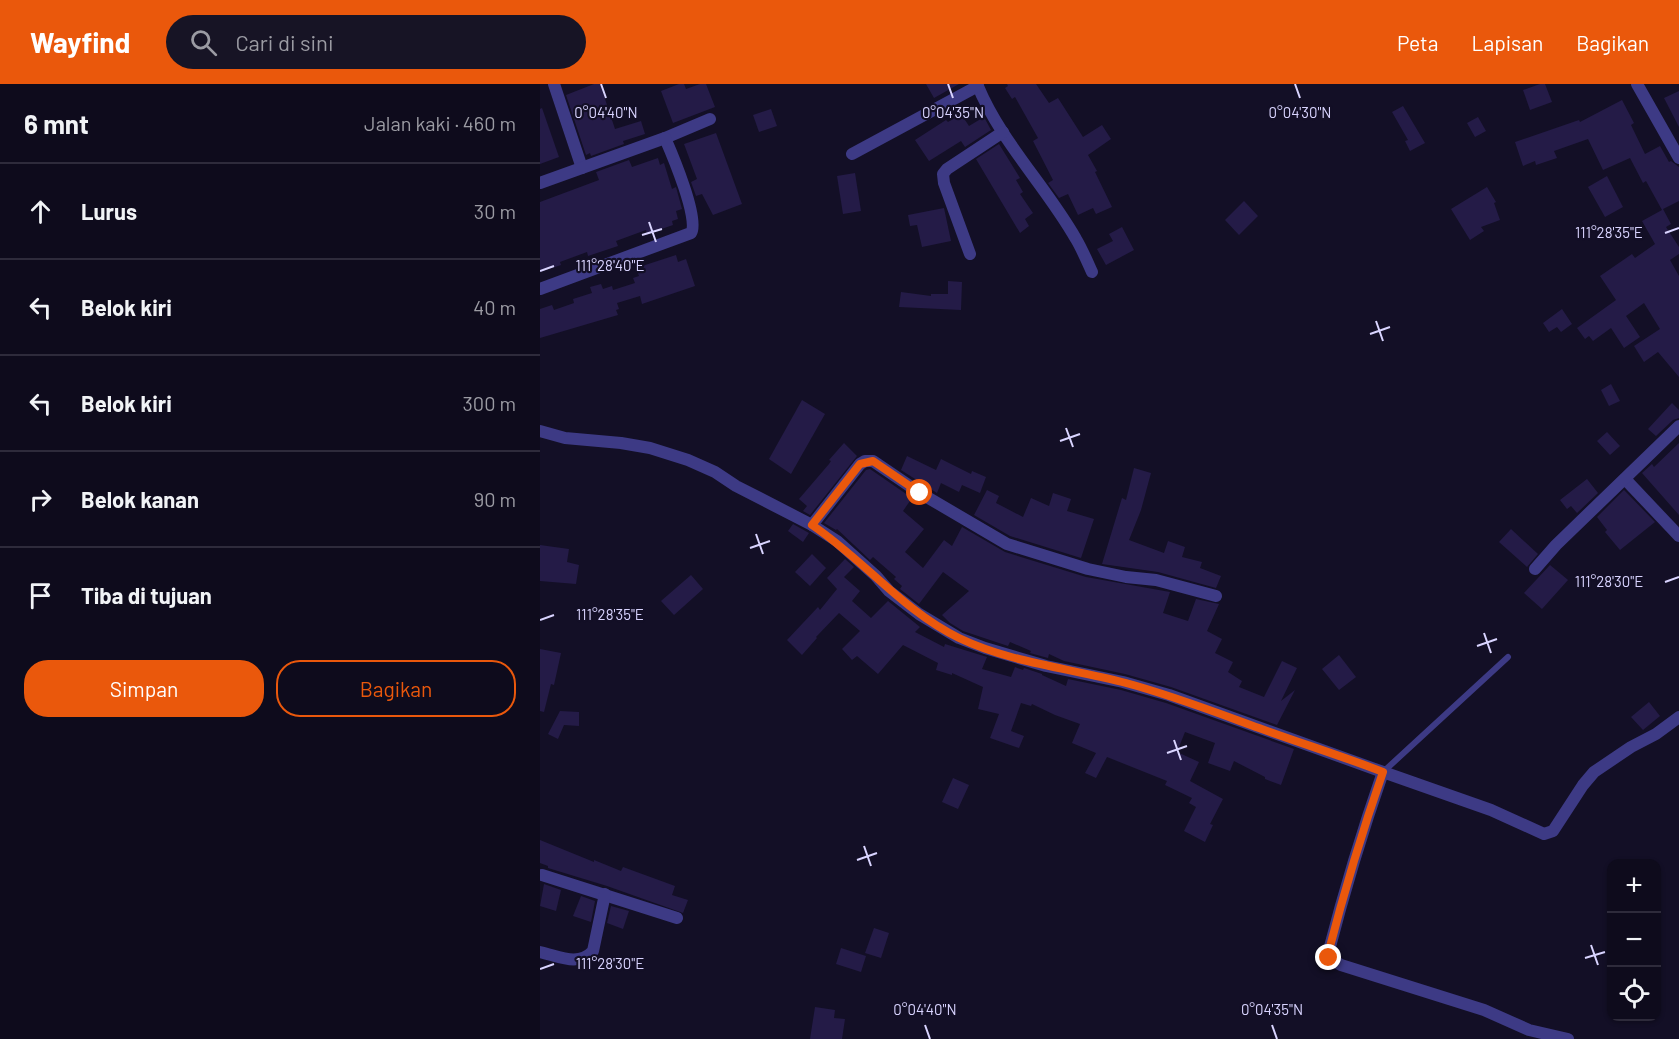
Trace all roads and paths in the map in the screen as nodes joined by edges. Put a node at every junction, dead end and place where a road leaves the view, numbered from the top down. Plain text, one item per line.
1 (554, 84) edge
2 (1637, 84) edge
3 (977, 85) edge
4 (710, 119) dead end
5 (1003, 132) junction
6 (665, 138) junction
7 (852, 154) dead end
8 (1679, 158) edge
9 (582, 168) junction
10 (540, 183) edge
11 (970, 254) dead end
12 (1092, 272) dead end
13 (540, 289) edge
14 (1679, 426) edge
15 (540, 431) edge
16 (1625, 479) junction
17 (812, 525) junction
18 (1679, 536) edge
19 (1535, 569) dead end
20 (1216, 596) dead end
21 (1508, 657) dead end
22 (1679, 717) edge
23 (1383, 772) junction
24 (542, 875) dead end
25 (605, 894) junction
26 (677, 918) dead end
27 (540, 952) edge
28 (1568, 1039) edge

1 - 9 street
2 - 8 street
3 - 5 street
3 - 7 street
4 - 6 street
5 - 11 street
5 - 12 street
6 - 9 street
6 - 13 street
9 - 10 street
14 - 16 street
15 - 17 street
16 - 18 street
16 - 19 street
17 - 20 street
17 - 23 street
21 - 23 lane
22 - 23 street
23 - 28 street
24 - 25 street
25 - 26 street
25 - 27 street

